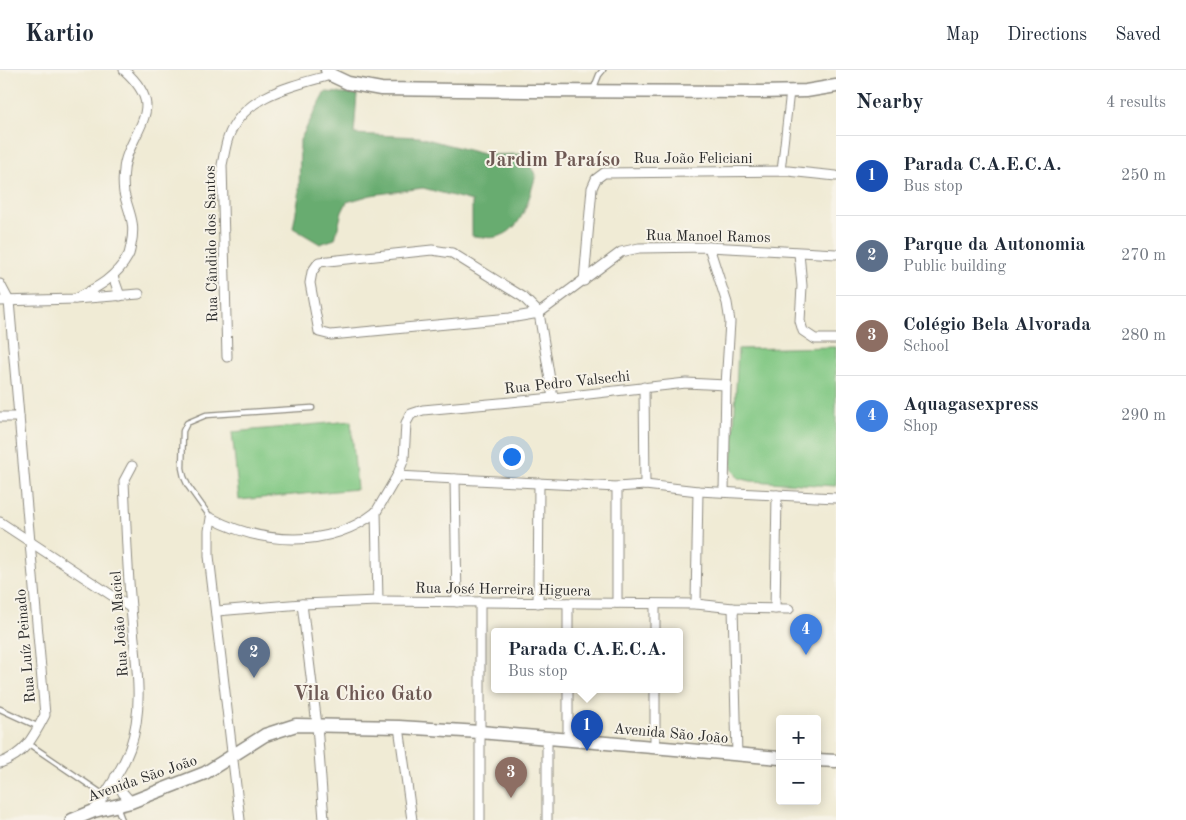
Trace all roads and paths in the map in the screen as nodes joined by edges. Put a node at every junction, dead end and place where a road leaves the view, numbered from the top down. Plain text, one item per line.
1 (124, 70) edge
2 (604, 70) edge
3 (329, 72) edge
4 (836, 86) edge
5 (790, 91) junction
6 (592, 92) junction
7 (781, 171) junction
8 (836, 176) edge
9 (709, 247) junction
10 (799, 253) junction
11 (836, 254) edge
12 (113, 276) junction
13 (584, 281) junction
14 (0, 284) edge
15 (139, 294) dead end
16 (120, 296) junction
17 (75, 299) junction
18 (4, 301) edge
19 (539, 313) junction
20 (836, 339) edge
21 (227, 357) dead end
22 (726, 385) junction
23 (644, 388) junction
24 (553, 398) junction
25 (312, 408) dead end
26 (0, 417) edge
27 (19, 417) junction
28 (132, 466) dead end
29 (397, 476) junction
30 (455, 479) junction
31 (539, 484) junction
32 (645, 485) junction
33 (617, 487) junction
34 (698, 491) junction
35 (724, 492) junction
36 (777, 495) junction
37 (836, 498) edge
38 (376, 512) junction
39 (211, 518) junction
40 (0, 522) edge
41 (30, 543) junction
42 (378, 601) junction
43 (457, 602) junction
44 (480, 602) junction
45 (538, 603) junction
46 (568, 603) junction
47 (617, 603) junction
48 (302, 604) junction
49 (696, 604) junction
50 (655, 605) junction
51 (131, 608) junction
52 (733, 608) junction
53 (775, 609) junction
54 (789, 609) dead end
55 (216, 611) junction
56 (568, 628) edge
57 (655, 628) edge
58 (568, 693) edge
59 (655, 693) edge
60 (0, 709) edge
61 (317, 724) junction
62 (39, 727) junction
63 (399, 727) junction
64 (480, 732) junction
65 (547, 739) junction
66 (568, 739) junction
67 (28, 744) junction
68 (655, 747) junction
69 (737, 755) junction
70 (232, 757) junction
71 (776, 758) edge
72 (821, 760) edge
73 (836, 761) edge
74 (0, 763) edge
75 (115, 777) junction
76 (105, 795) junction
77 (131, 802) junction
78 (117, 806) junction
79 (94, 811) junction
80 (72, 820) edge
81 (122, 820) edge
82 (240, 820) edge
83 (324, 820) edge
84 (412, 820) edge
85 (480, 820) edge
86 (546, 820) edge

1 - 12 street
2 - 6 lane
3 - 6 main road
3 - 21 street, Rua Cândido dos Santos
4 - 5 main road
5 - 6 main road
5 - 7 street
7 - 8 street, Rua João Feliciani
7 - 13 street, Rua João Feliciani
9 - 10 street, Rua Manoel Ramos
9 - 13 street, Rua Manoel Ramos
9 - 22 street
10 - 11 street, Rua Manoel Ramos
10 - 20 street
12 - 16 street
12 - 17 street
13 - 19 street, Rua Manoel Ramos
14 - 18 street
15 - 16 street
16 - 17 street
17 - 18 street
18 - 27 street, Rua Luíz Peinado
19 - 19 street
19 - 24 street
22 - 23 street, Rua Pedro Valsechi
22 - 35 street
23 - 24 street, Rua Pedro Valsechi
23 - 32 street
24 - 29 street, Rua Pedro Valsechi
25 - 39 lane
26 - 27 street
27 - 41 street, Rua Luíz Peinado
28 - 51 street, Rua João Maciel
29 - 30 street
29 - 38 street
30 - 31 street
30 - 43 street
31 - 33 street
31 - 45 street
32 - 33 street
32 - 34 street
33 - 47 street
34 - 35 street
34 - 49 street
35 - 36 street
36 - 37 street
36 - 53 street
38 - 39 street
38 - 42 street
39 - 55 street
40 - 41 street
41 - 51 street
41 - 62 street, Rua Luíz Peinado
42 - 43 street, Rua José Herreira Higuera
42 - 48 street, Rua José Herreira Higuera
43 - 44 street, Rua José Herreira Higuera
44 - 45 street, Rua José Herreira Higuera
44 - 64 street
45 - 46 street, Rua José Herreira Higuera
46 - 47 street, Rua José Herreira Higuera
46 - 56 street
47 - 50 street, Rua José Herreira Higuera
48 - 55 street, Rua José Herreira Higuera
48 - 61 street
49 - 50 street, Rua José Herreira Higuera
49 - 52 street, Rua José Herreira Higuera
50 - 57 street
51 - 75 street, Rua João Maciel
52 - 53 street, Rua José Herreira Higuera
52 - 69 street
53 - 54 street, Rua José Herreira Higuera
55 - 70 street
58 - 66 street
59 - 68 street
60 - 62 lane
61 - 63 main road, Avenida São João
61 - 70 main road, Avenida São João
61 - 83 street
62 - 67 street, Rua Luíz Peinado
63 - 64 main road, Avenida São João
63 - 84 street
64 - 65 main road, Avenida São João
64 - 85 street
65 - 66 main road, Avenida São João
65 - 86 street
66 - 68 main road, Avenida São João
67 - 74 street, Rua Luíz Peinado
67 - 76 lane
68 - 69 main road, Avenida São João
69 - 71 main road, Avenida São João
70 - 77 main road, Avenida São João
70 - 82 street
72 - 73 main road
75 - 76 street, Rua João Maciel
75 - 77 street
76 - 79 street, Rua João Maciel
77 - 78 main road, Avenida São João
78 - 79 main road, Avenida São João
78 - 81 lane
79 - 80 main road, Avenida São João

